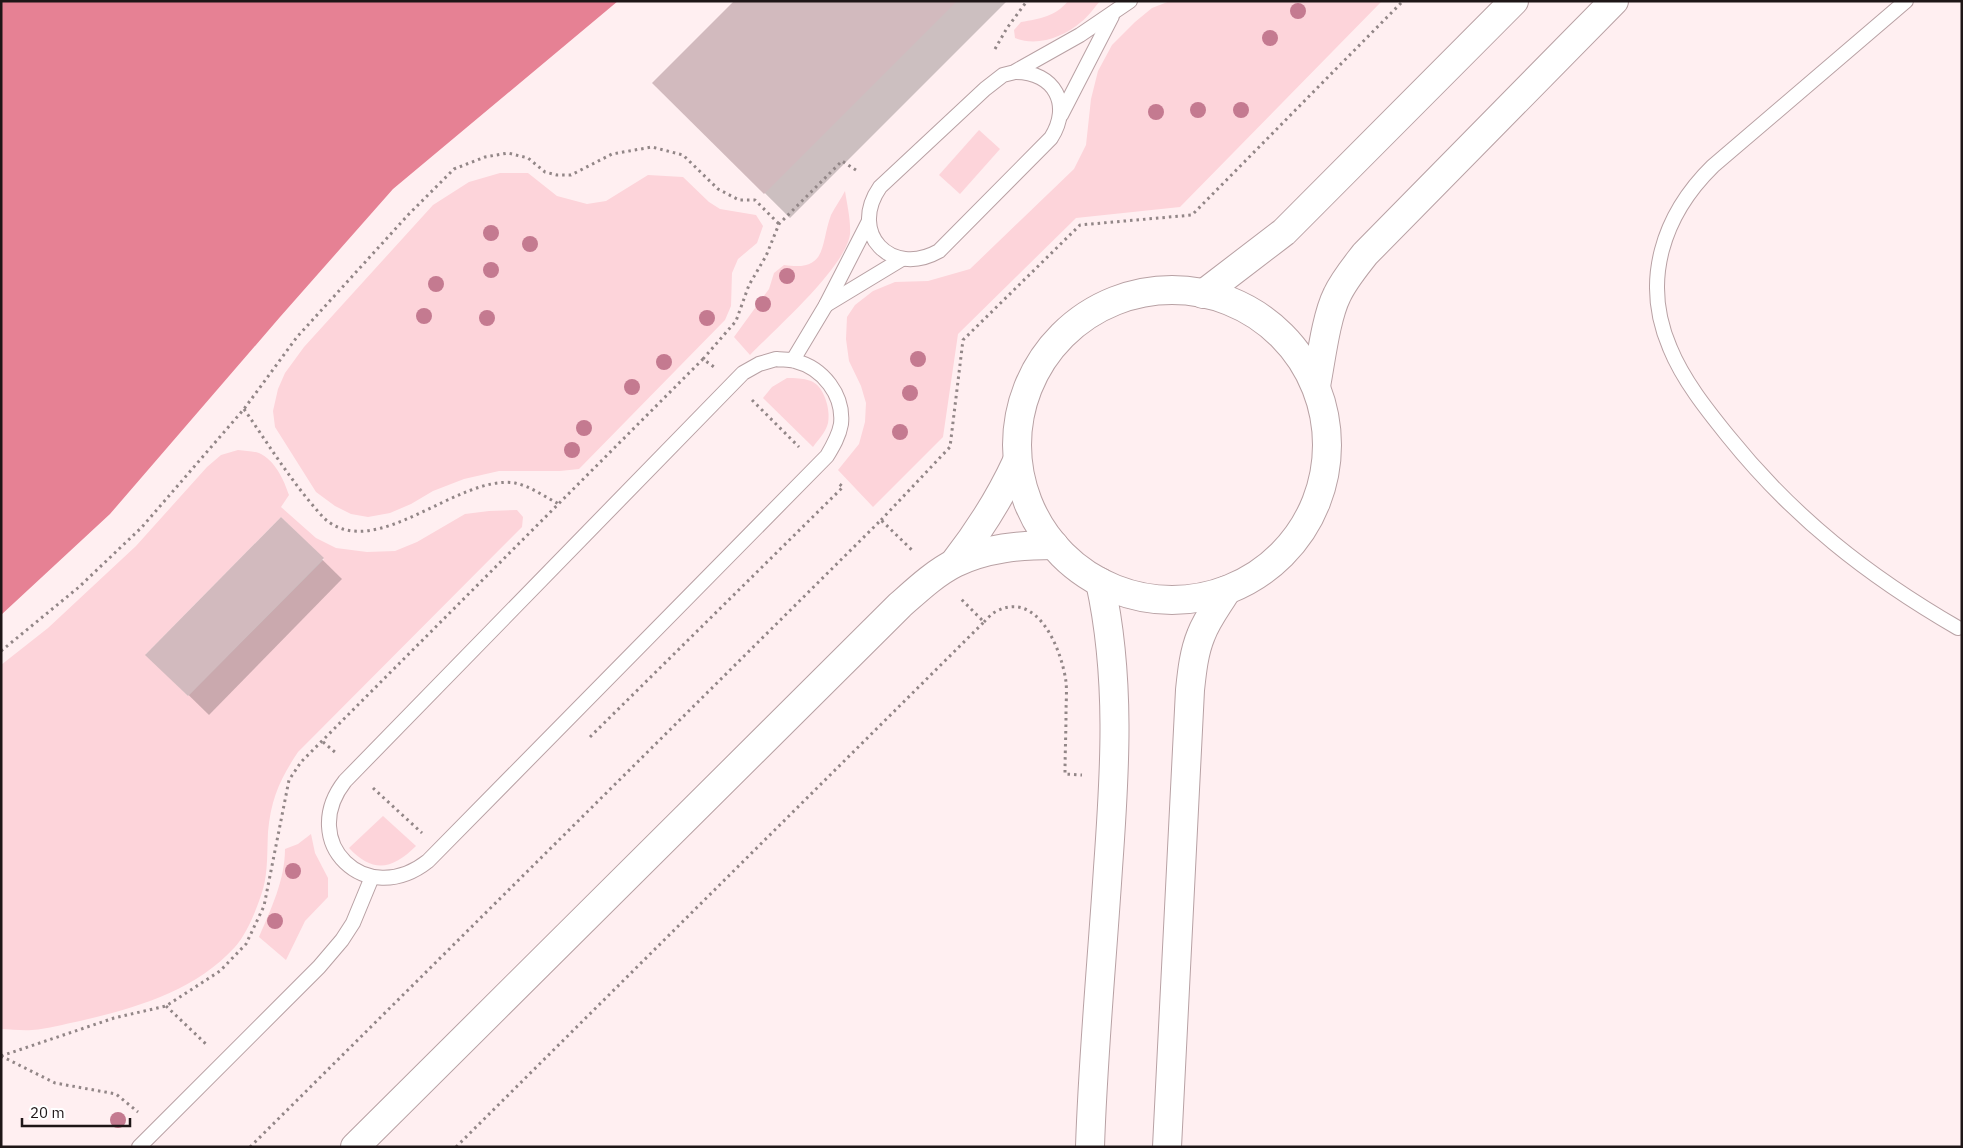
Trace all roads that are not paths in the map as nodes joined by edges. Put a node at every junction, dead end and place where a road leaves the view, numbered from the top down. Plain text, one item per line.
1 (1130, 1) edge
2 (1514, 1) edge
3 (1614, 1) edge
4 (1906, 1) edge
5 (1114, 13) junction
6 (1015, 72) junction
7 (1061, 116) junction
8 (868, 223) junction
9 (902, 259) junction
10 (1203, 294) junction
11 (826, 305) junction
12 (793, 360) junction
13 (1316, 386) junction
14 (1017, 461) junction
15 (1054, 545) junction
16 (946, 569) junction
17 (1100, 582) junction
18 (1227, 590) junction
19 (1958, 628) dead end
20 (372, 877) junction
21 (139, 1147) edge
22 (355, 1147) edge
23 (1090, 1147) edge
24 (1167, 1147) edge

1 - 5 lane
2 - 10 street
3 - 13 street
4 - 19 lane
5 - 6 lane
5 - 7 lane
6 - 7 lane
6 - 8 lane
7 - 9 lane
8 - 9 lane
8 - 11 lane
9 - 11 lane
10 - 13 street
10 - 14 street
11 - 12 lane
12 - 20 lane
12 - 20 lane
13 - 18 street
14 - 15 street
14 - 16 street
15 - 16 street
15 - 17 street
16 - 22 street
17 - 18 street
17 - 23 street
18 - 24 street
20 - 21 lane

